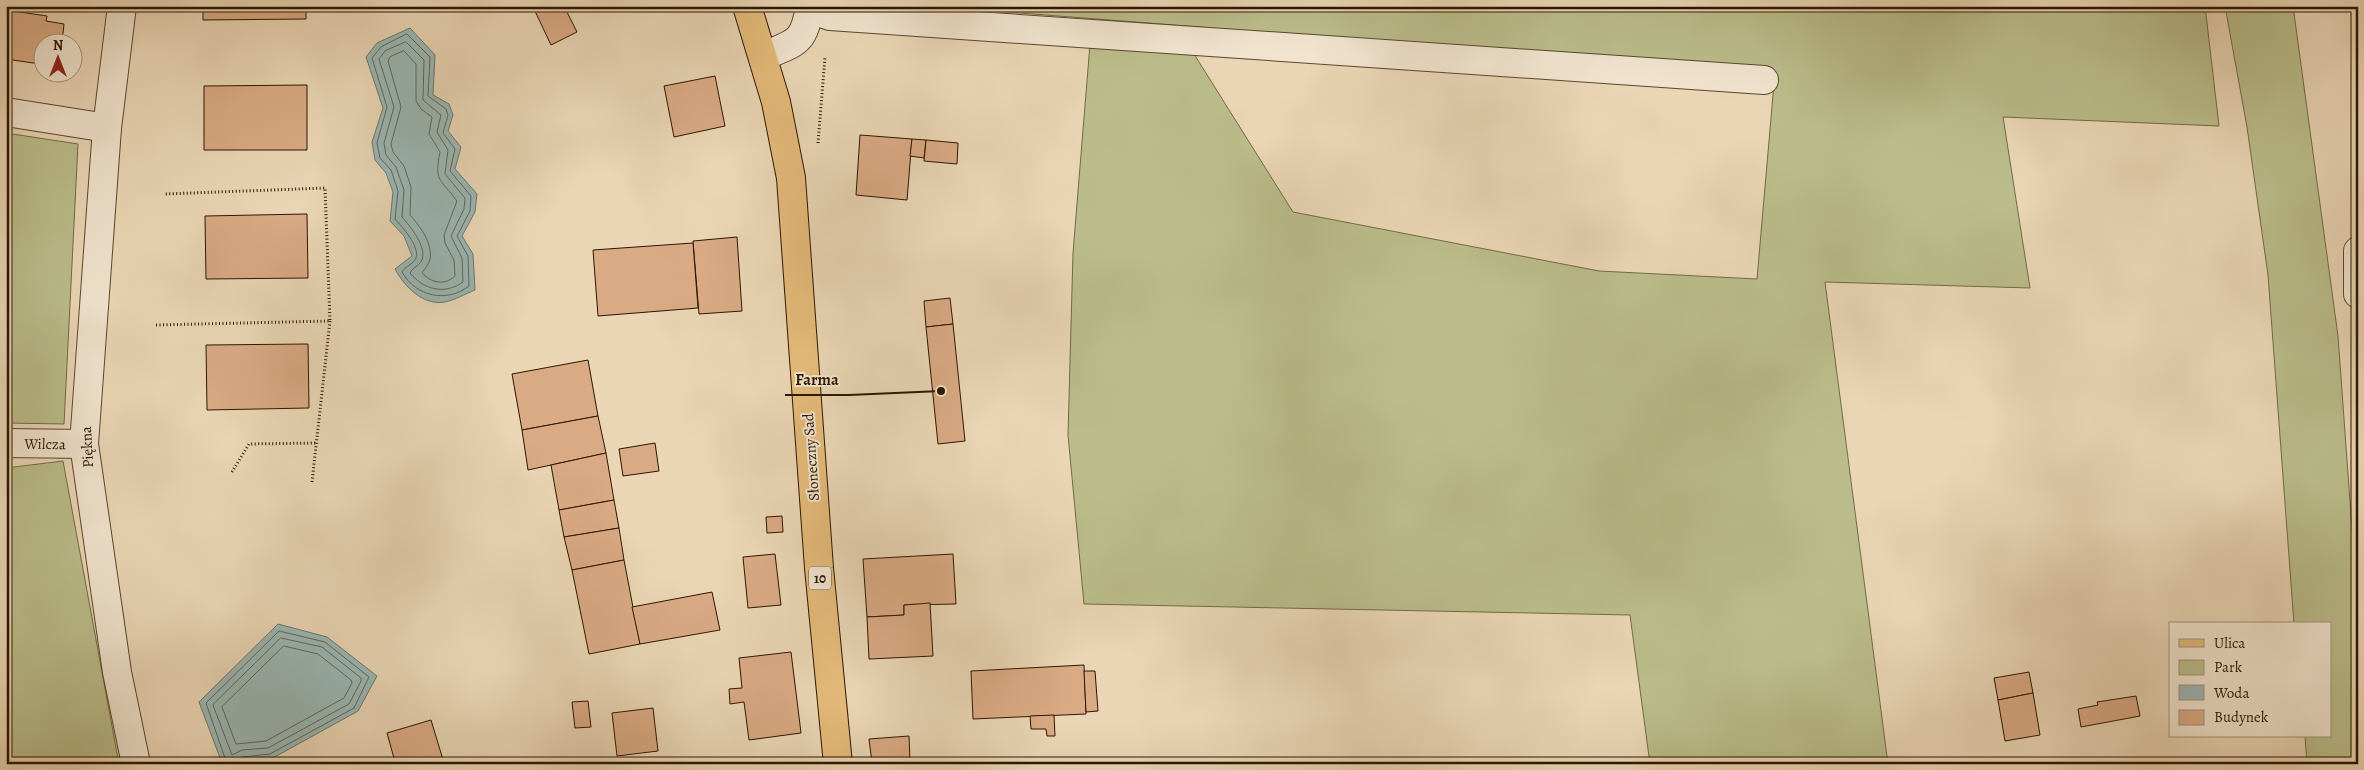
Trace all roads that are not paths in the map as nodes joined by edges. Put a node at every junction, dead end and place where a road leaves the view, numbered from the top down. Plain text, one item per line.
1 (122, 6) edge
2 (747, 6) edge
3 (817, 10) edge
4 (764, 56) junction
5 (1764, 80) dead end
6 (6, 112) edge
7 (107, 128) junction
8 (2358, 251) edge
9 (2358, 294) edge
10 (6, 443) edge
11 (84, 444) junction
12 (136, 764) edge
13 (838, 764) edge

1 - 7 street, Piękna
2 - 4 main road, Słoneczny Sad / 10
3 - 4 street
3 - 5 street
4 - 13 main road, Słoneczny Sad / 10
6 - 7 street
7 - 11 street, Piękna
8 - 9 street
10 - 11 street, Wilcza
11 - 12 street, Piękna

